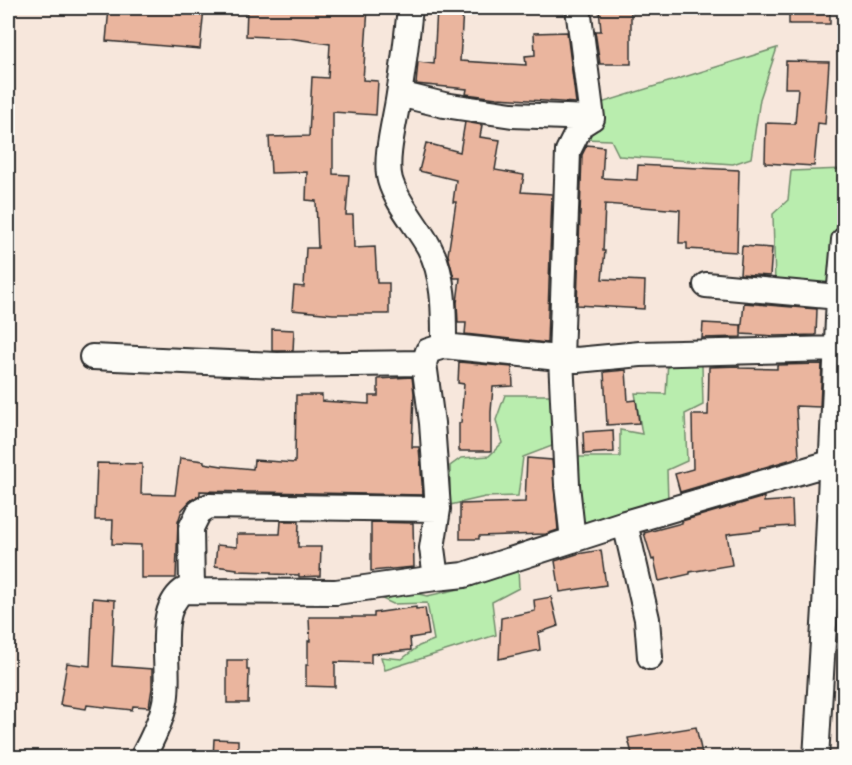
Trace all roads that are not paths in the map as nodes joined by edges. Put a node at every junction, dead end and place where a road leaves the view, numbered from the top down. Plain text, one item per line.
1 (410, 8) edge
2 (578, 8) edge
3 (399, 94) junction
4 (592, 118) junction
5 (844, 240) edge
6 (706, 285) dead end
7 (839, 297) junction
8 (444, 346) junction
9 (836, 349) junction
10 (92, 357) dead end
11 (561, 358) junction
12 (424, 363) junction
13 (839, 404) edge
14 (830, 463) junction
15 (438, 509) junction
16 (625, 523) junction
17 (573, 540) junction
18 (436, 578) junction
19 (192, 590) junction
20 (835, 593) edge
21 (650, 657) dead end
22 (142, 758) edge
23 (816, 758) edge

1 - 3 street
2 - 4 street
3 - 4 street
3 - 8 street
4 - 11 street
5 - 7 street
6 - 7 street
7 - 9 street
8 - 11 street
8 - 12 street
9 - 11 street
9 - 13 street
10 - 12 street
11 - 17 street
12 - 15 street
13 - 14 street
14 - 16 street
14 - 20 street
15 - 18 street
15 - 19 street
16 - 17 street
16 - 21 street
17 - 18 street
18 - 19 street
19 - 22 street
20 - 23 street

